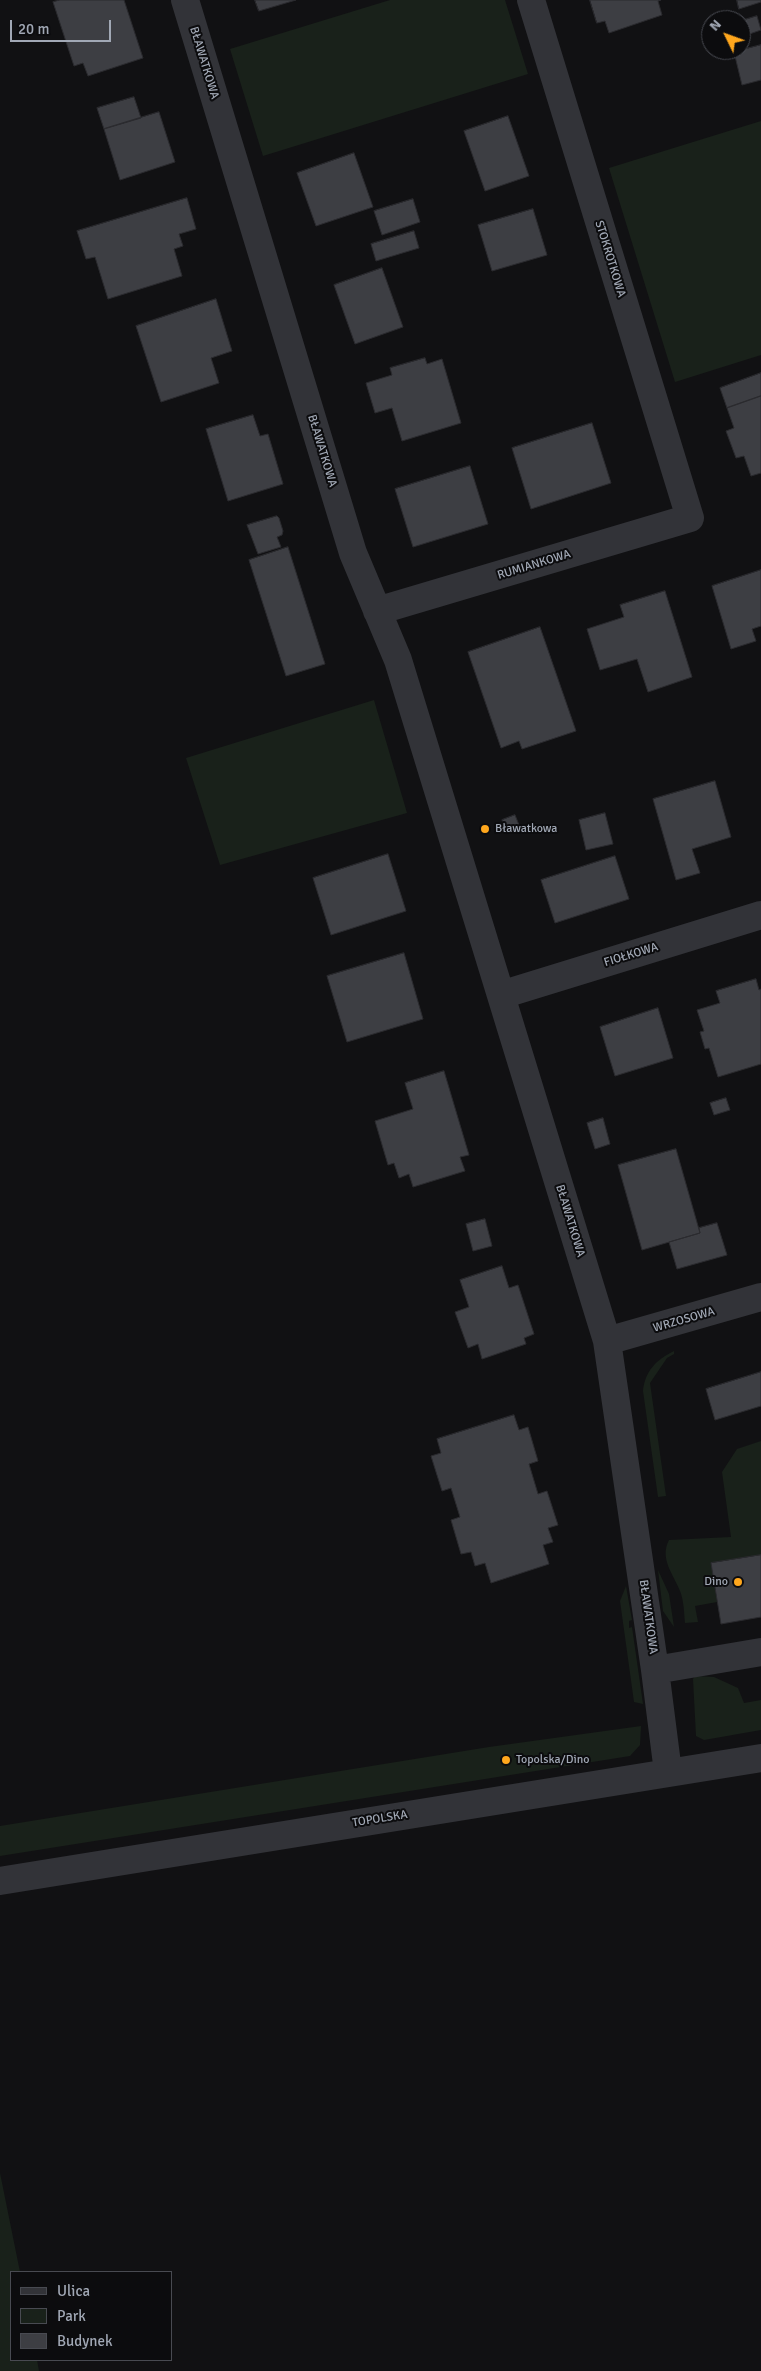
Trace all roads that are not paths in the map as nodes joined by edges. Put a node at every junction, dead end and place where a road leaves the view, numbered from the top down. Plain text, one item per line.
1 (185, 0) edge
2 (531, 0) edge
3 (690, 518) joint
4 (377, 611) junction
5 (761, 915) edge
6 (501, 995) junction
7 (761, 1297) edge
8 (607, 1341) junction
9 (761, 1652) edge
10 (655, 1670) junction
11 (761, 1758) edge
12 (668, 1772) junction
13 (0, 1881) edge

1 - 4 street, BŁAWATKOWA
2 - 3 street, STOKROTKOWA
3 - 4 street, RUMIANKOWA
4 - 6 street, BŁAWATKOWA
5 - 6 street, FIOŁKOWA
6 - 8 street, BŁAWATKOWA
7 - 8 street, WRZOSOWA
8 - 10 street, BŁAWATKOWA
9 - 10 street
10 - 12 street, BŁAWATKOWA
11 - 12 street, TOPOLSKA
12 - 13 street, TOPOLSKA

